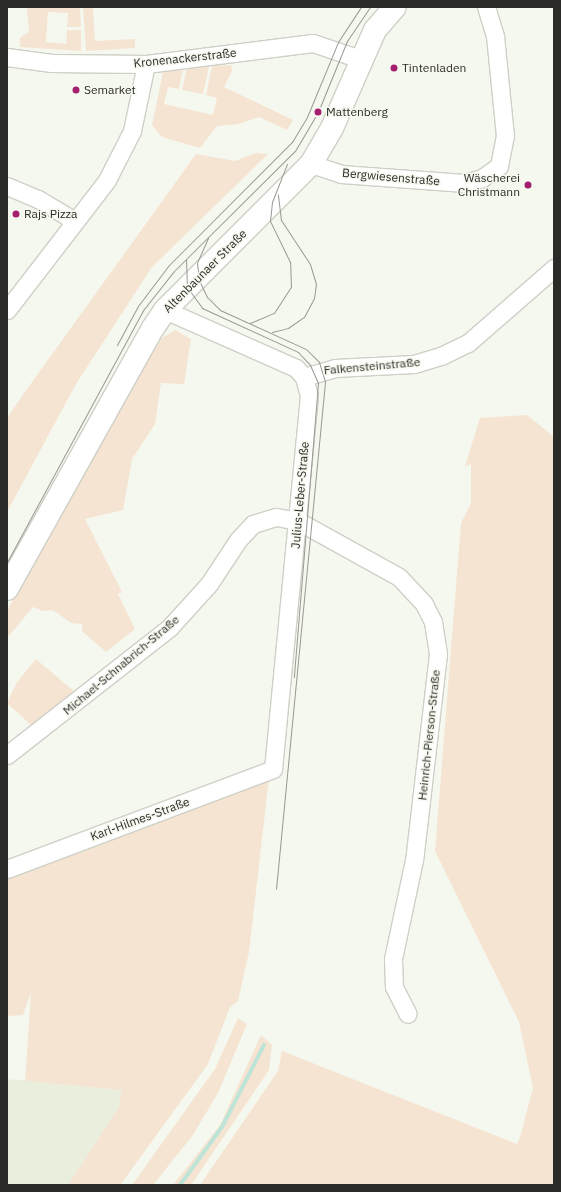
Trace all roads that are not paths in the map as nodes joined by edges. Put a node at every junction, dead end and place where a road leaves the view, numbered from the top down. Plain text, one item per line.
1 (395, 7) edge
2 (486, 7) edge
3 (7, 57) edge
4 (360, 60) junction
5 (146, 64) junction
6 (311, 164) junction
7 (7, 186) edge
8 (75, 221) junction
9 (554, 268) edge
10 (7, 310) edge
11 (165, 310) junction
12 (304, 377) junction
13 (298, 521) junction
14 (7, 589) edge
15 (7, 755) edge
16 (273, 769) joint
17 (7, 869) edge
18 (408, 1014) dead end

1 - 4 main road, Altenbaunaer Straße
2 - 6 street, Bergwiesenstraße
3 - 5 street, Kronenackerstraße
4 - 5 street, Kronenackerstraße
4 - 6 main road, Altenbaunaer Straße
5 - 8 street
6 - 11 main road, Altenbaunaer Straße
7 - 8 street
8 - 10 street
9 - 12 street, Falkensteinstraße
11 - 12 street
11 - 14 main road, Altenbaunaer Straße
12 - 13 street, Julius-Leber-Straße
13 - 15 street, Michael-Schnabrich-Straße
13 - 16 street, Julius-Leber-Straße
13 - 18 street, Heinrich-Pierson-Straße
16 - 17 street, Karl-Hilmes-Straße

